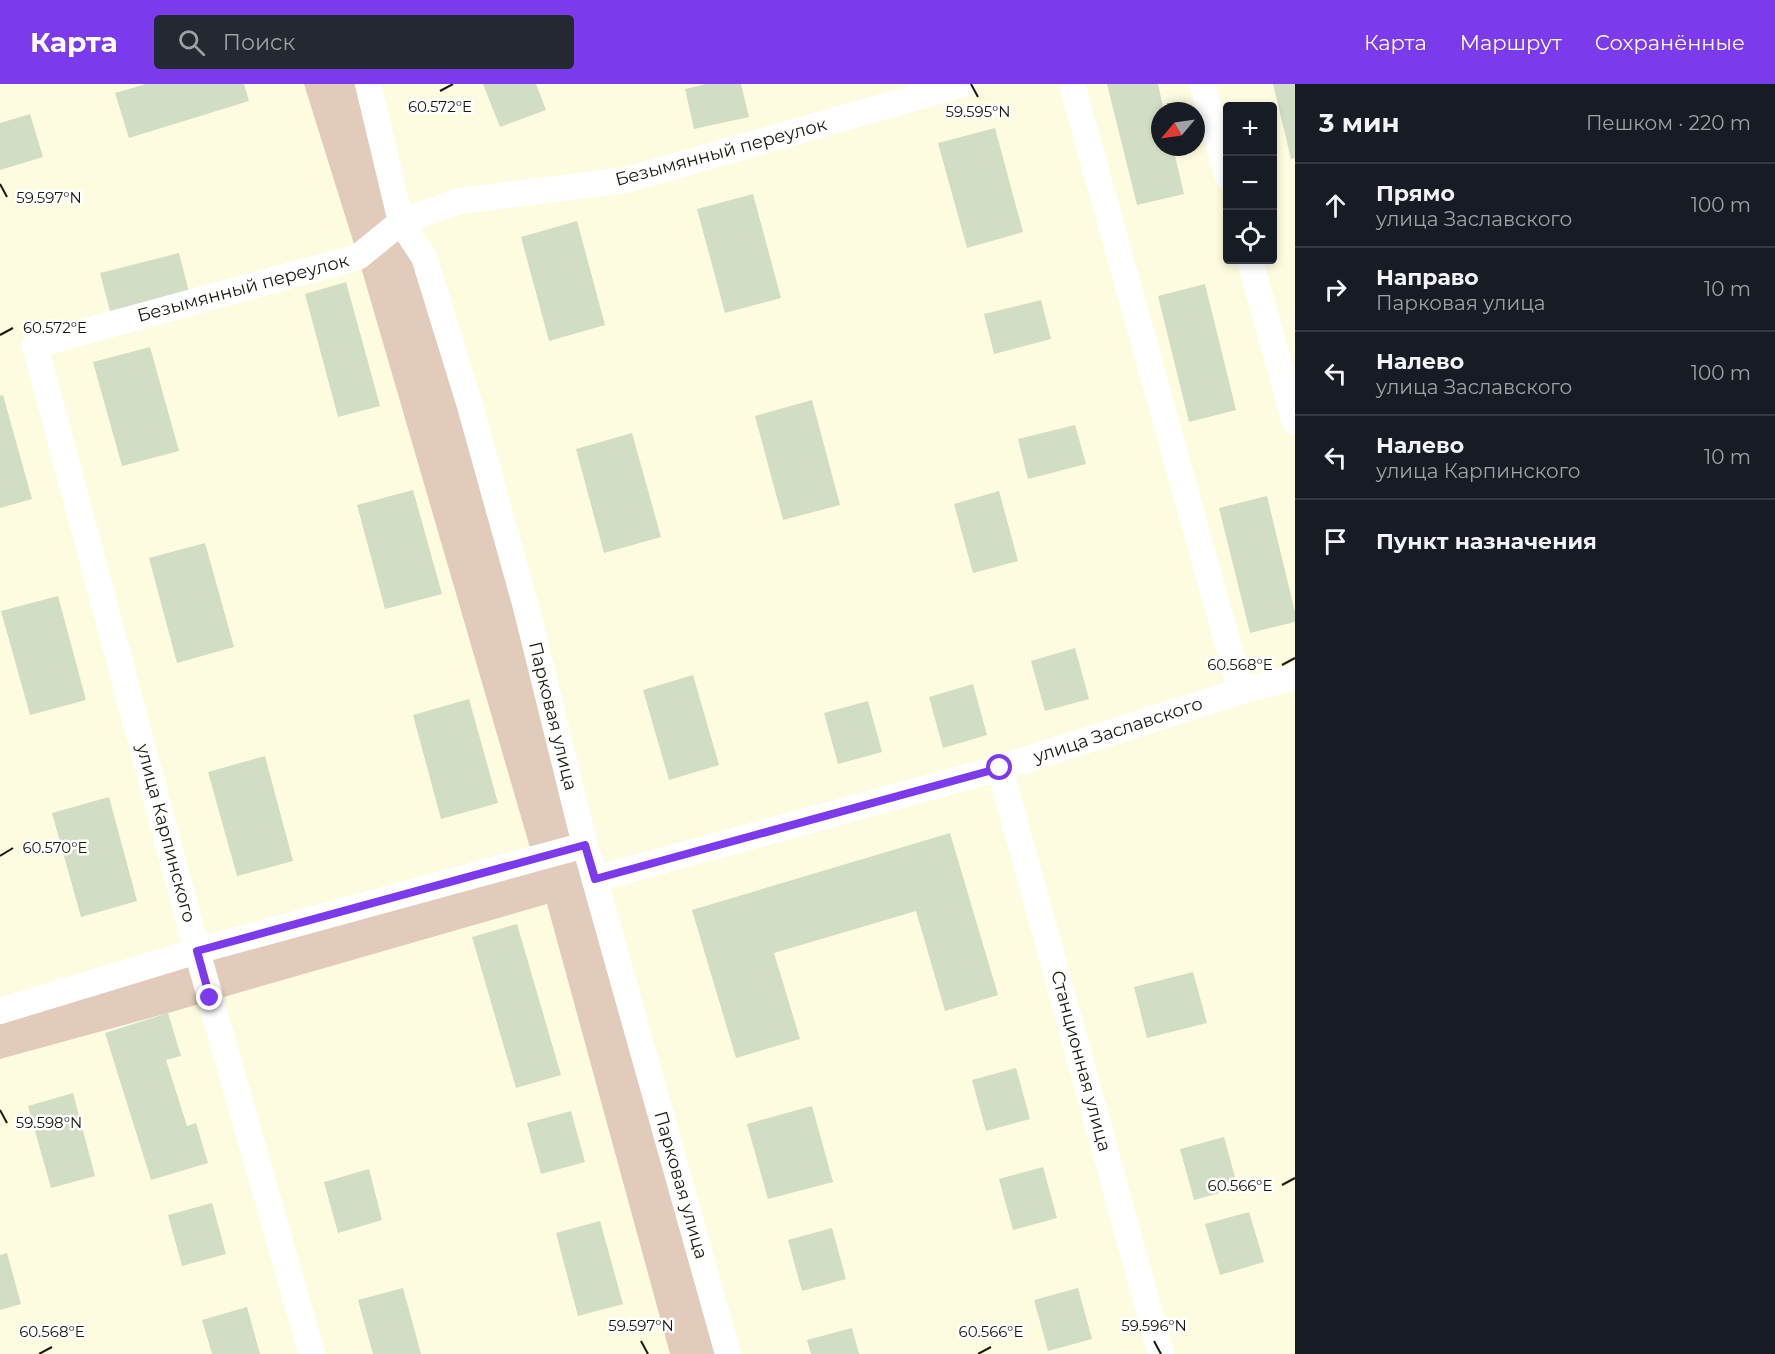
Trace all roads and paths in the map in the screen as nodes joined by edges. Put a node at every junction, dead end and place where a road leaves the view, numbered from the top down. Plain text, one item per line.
1 (368, 84) edge
2 (963, 84) edge
3 (1072, 84) edge
4 (1202, 84) edge
5 (1223, 162) edge
6 (401, 222) junction
7 (1251, 264) edge
8 (35, 345) joint
9 (1295, 423) edge
10 (1295, 677) edge
11 (1241, 691) junction
12 (1000, 768) junction
13 (585, 845) junction
14 (595, 879) junction
15 (197, 951) junction
16 (0, 1011) edge
17 (312, 1354) edge
18 (728, 1354) edge
19 (1161, 1354) edge

1 - 6 street, Парковая улица
2 - 6 street, Безымянный переулок
3 - 11 street
4 - 5 street
6 - 8 street, Безымянный переулок
6 - 13 street, Парковая улица
7 - 9 street
8 - 15 street, улица Карпинского
10 - 11 street, улица Заславского
11 - 12 street, улица Заславского
12 - 14 street, улица Заславского
12 - 19 street, Станционная улица
13 - 14 street, Парковая улица
13 - 15 street
14 - 18 street, Парковая улица
15 - 16 street
15 - 17 street, улица Карпинского

